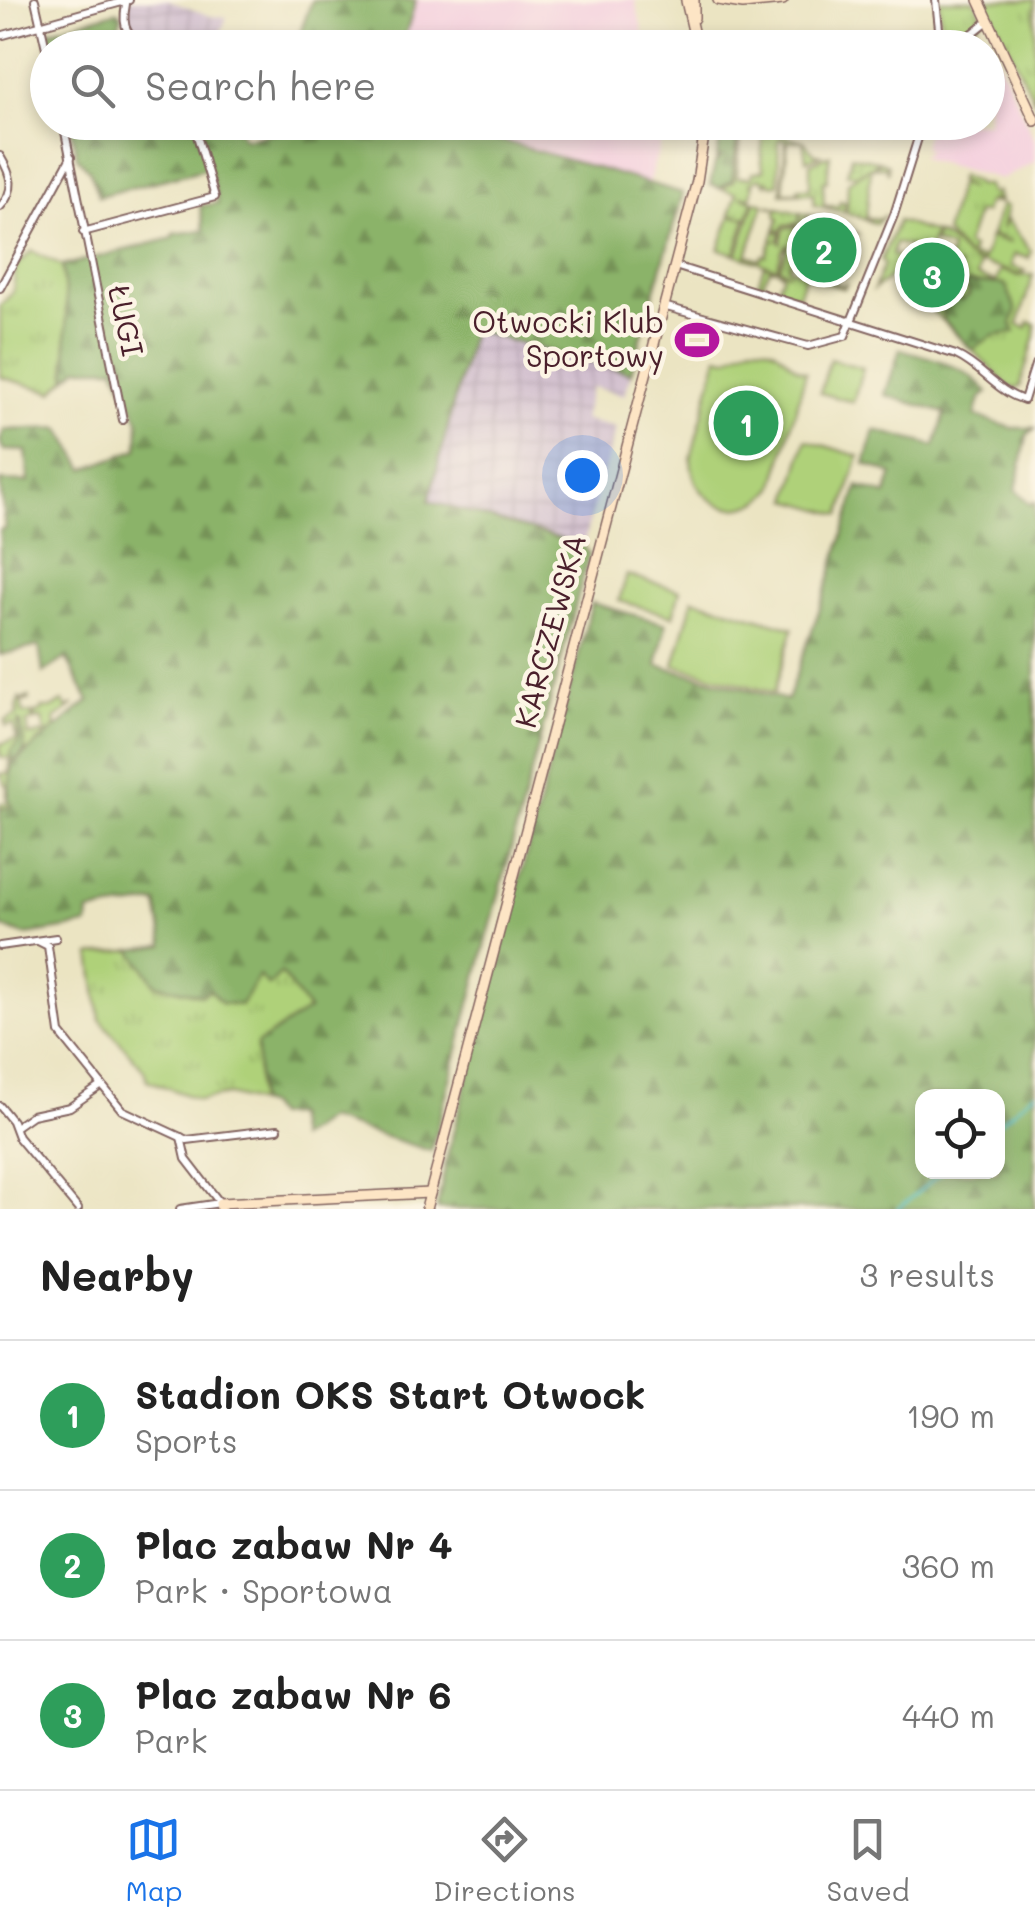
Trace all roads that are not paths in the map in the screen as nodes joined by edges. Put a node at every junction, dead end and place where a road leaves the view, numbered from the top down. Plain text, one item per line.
1 (35, 0) edge
2 (685, 0) edge
3 (694, 0) edge
4 (707, 0) edge
5 (718, 0) edge
6 (783, 0) edge
7 (936, 0) edge
8 (979, 0) edge
9 (128, 1) edge
10 (693, 20) junction
11 (989, 20) junction
12 (40, 26) junction
13 (41, 30) edge
14 (125, 30) edge
15 (695, 30) edge
16 (939, 30) edge
17 (976, 30) edge
18 (994, 30) edge
19 (0, 36) edge
20 (1005, 55) edge
21 (1035, 121) edge
22 (67, 140) edge
23 (198, 140) edge
24 (704, 140) edge
25 (917, 140) edge
26 (0, 156) edge
27 (71, 157) junction
28 (0, 207) edge
29 (84, 232) junction
30 (673, 265) junction
31 (0, 288) edge
32 (663, 306) junction
33 (850, 323) junction
34 (1035, 365) edge
35 (123, 420) dead end
36 (56, 938) dead end
37 (38, 941) junction
38 (0, 946) edge
39 (102, 1086) junction
40 (0, 1106) edge
41 (15, 1127) junction
42 (278, 1128) dead end
43 (180, 1136) junction
44 (430, 1193) junction
45 (376, 1194) junction
46 (298, 1203) edge
47 (220, 1206) edge
48 (78, 1209) edge
49 (180, 1209) edge
50 (376, 1209) edge
51 (426, 1209) edge

1 - 12 street
2 - 3 main road
2 - 10 main road
3 - 10 main road
4 - 5 main road
5 - 6 main road
7 - 16 street
8 - 11 main road
9 - 12 street
9 - 14 street
10 - 15 main road
11 - 17 street
11 - 18 main road
12 - 13 street
12 - 19 street
20 - 21 main road
22 - 27 street, ŁUGI
23 - 29 street
24 - 30 main road, KARCZEWSKA
25 - 33 street
26 - 28 street
27 - 29 street, ŁUGI
27 - 31 street
29 - 35 street, ŁUGI
30 - 32 main road, KARCZEWSKA
30 - 33 street
32 - 33 street
32 - 44 main road, KARCZEWSKA
33 - 34 street
36 - 37 street
37 - 38 street
37 - 39 street
39 - 41 street
39 - 43 street
40 - 41 street
41 - 48 street
42 - 43 street
43 - 47 street
44 - 45 main road
44 - 51 main road, KARCZEWSKA
45 - 46 main road
45 - 50 street
46 - 47 main road
47 - 49 street

